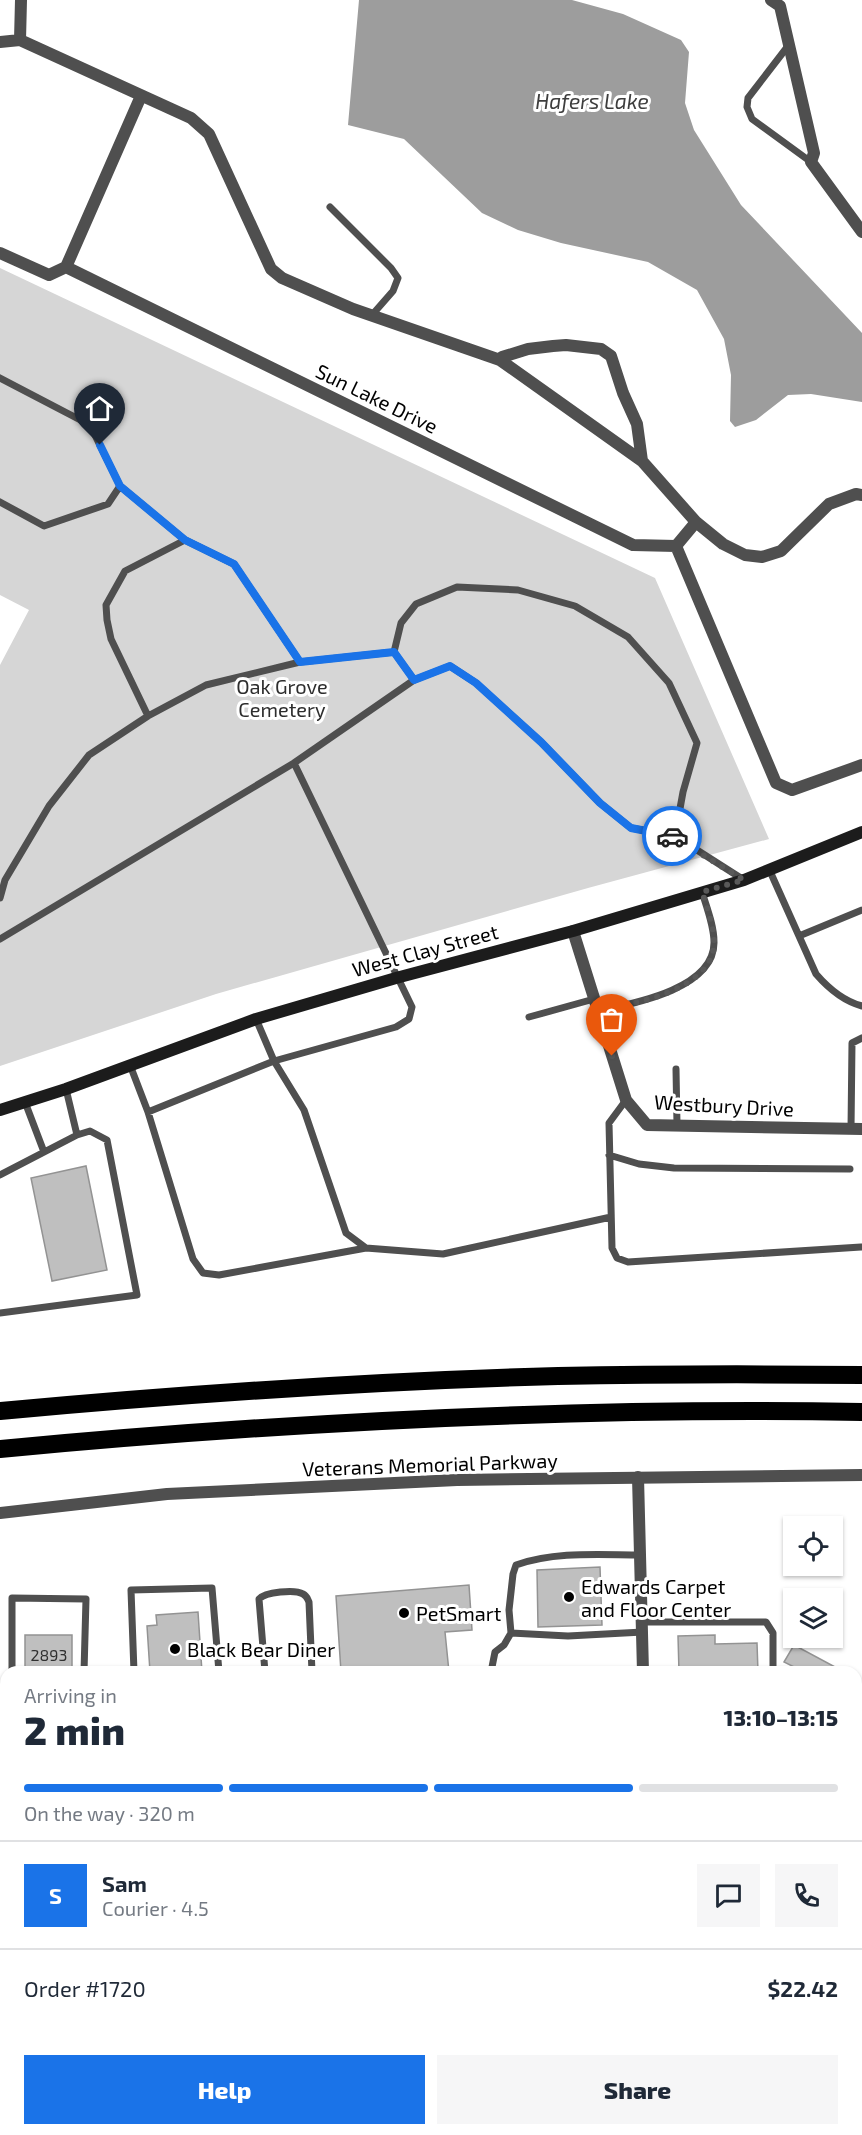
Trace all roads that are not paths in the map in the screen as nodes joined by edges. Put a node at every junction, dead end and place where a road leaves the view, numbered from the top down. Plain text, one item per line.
1 (21, 0) edge
2 (780, 2) edge
3 (20, 40) junction
4 (0, 42) edge
5 (788, 46) junction
6 (141, 96) junction
7 (811, 162) junction
8 (330, 207) dead end
9 (862, 232) edge
10 (0, 253) edge
11 (66, 267) junction
12 (372, 315) junction
13 (500, 360) junction
14 (0, 378) edge
15 (642, 461) junction
16 (120, 486) junction
17 (862, 495) edge
18 (0, 502) edge
19 (696, 522) junction
20 (185, 540) junction
21 (676, 546) junction
22 (394, 652) junction
23 (300, 662) junction
24 (414, 680) junction
25 (147, 716) junction
26 (294, 763) junction
27 (862, 765) edge
28 (862, 832) edge
29 (675, 836) junction
30 (769, 869) junction
31 (744, 880) junction
32 (702, 892) junction
33 (0, 898) edge
34 (862, 910) edge
35 (573, 931) junction
36 (799, 936) junction
37 (0, 939) edge
38 (396, 978) junction
39 (596, 1005) junction
40 (862, 1006) edge
41 (529, 1017) dead end
42 (256, 1019) junction
43 (862, 1038) edge
44 (274, 1061) junction
45 (130, 1065) junction
46 (676, 1069) dead end
47 (66, 1089) junction
48 (626, 1100) junction
49 (25, 1102) junction
50 (0, 1110) edge
51 (148, 1112) junction
52 (677, 1125) junction
53 (857, 1129) edge
54 (77, 1135) junction
55 (44, 1152) junction
56 (609, 1155) junction
57 (850, 1169) dead end
58 (0, 1175) edge
59 (611, 1217) junction
60 (861, 1247) edge
61 (366, 1248) junction
62 (0, 1313) edge
63 (862, 1375) edge
64 (0, 1411) edge
65 (862, 1412) edge
66 (0, 1449) edge
67 (862, 1475) edge
68 (638, 1477) junction
69 (0, 1513) edge
70 (641, 1555) junction
71 (642, 1627) junction
72 (511, 1634) junction
73 (12, 1666) edge
74 (84, 1666) edge
75 (134, 1666) edge
76 (218, 1666) edge
77 (264, 1666) edge
78 (312, 1666) edge
79 (492, 1666) edge
80 (643, 1666) edge
81 (773, 1666) edge

1 - 3 street
2 - 5 street
3 - 4 street
3 - 6 street
5 - 7 street
5 - 7 lane
6 - 11 street
6 - 12 street
7 - 9 street
8 - 12 lane
10 - 11 street
11 - 21 street, Sun Lake Drive
12 - 13 street
13 - 15 street
13 - 15 street
14 - 16 lane
15 - 19 street
16 - 18 lane
16 - 20 lane
17 - 19 street
19 - 21 street
20 - 23 lane
20 - 25 lane
21 - 27 street
22 - 23 lane
22 - 24 lane
22 - 29 lane
23 - 25 lane
24 - 26 lane
24 - 29 lane
25 - 33 lane
26 - 37 lane
26 - 38 lane
28 - 30 main road, West Clay Street
29 - 31 lane
30 - 31 main road, West Clay Street
30 - 36 lane
31 - 32 main road, West Clay Street
32 - 35 main road, West Clay Street
32 - 39 lane
34 - 36 lane
35 - 38 main road, West Clay Street
35 - 39 street, Westbury Drive
36 - 40 lane
38 - 42 main road, West Clay Street
38 - 44 lane
39 - 41 lane
39 - 48 street, Westbury Drive
42 - 44 lane
42 - 45 main road, West Clay Street
43 - 53 lane
44 - 51 lane
44 - 61 lane
45 - 47 main road, West Clay Street
45 - 51 lane
46 - 52 lane
47 - 49 main road, West Clay Street
47 - 54 lane
48 - 52 street, Westbury Drive
48 - 56 lane
49 - 50 main road, West Clay Street
49 - 55 lane
51 - 61 lane
52 - 53 street, Westbury Drive
54 - 55 lane
54 - 62 lane
55 - 58 lane
56 - 57 lane
56 - 59 lane
59 - 60 lane
59 - 61 lane
63 - 64 highway
65 - 66 highway
67 - 68 street, Veterans Memorial Parkway
68 - 69 street, Veterans Memorial Parkway
68 - 70 street
70 - 71 street
70 - 72 lane
71 - 72 lane
71 - 80 street
71 - 81 lane
72 - 79 lane
73 - 74 lane
75 - 76 lane
77 - 78 lane

